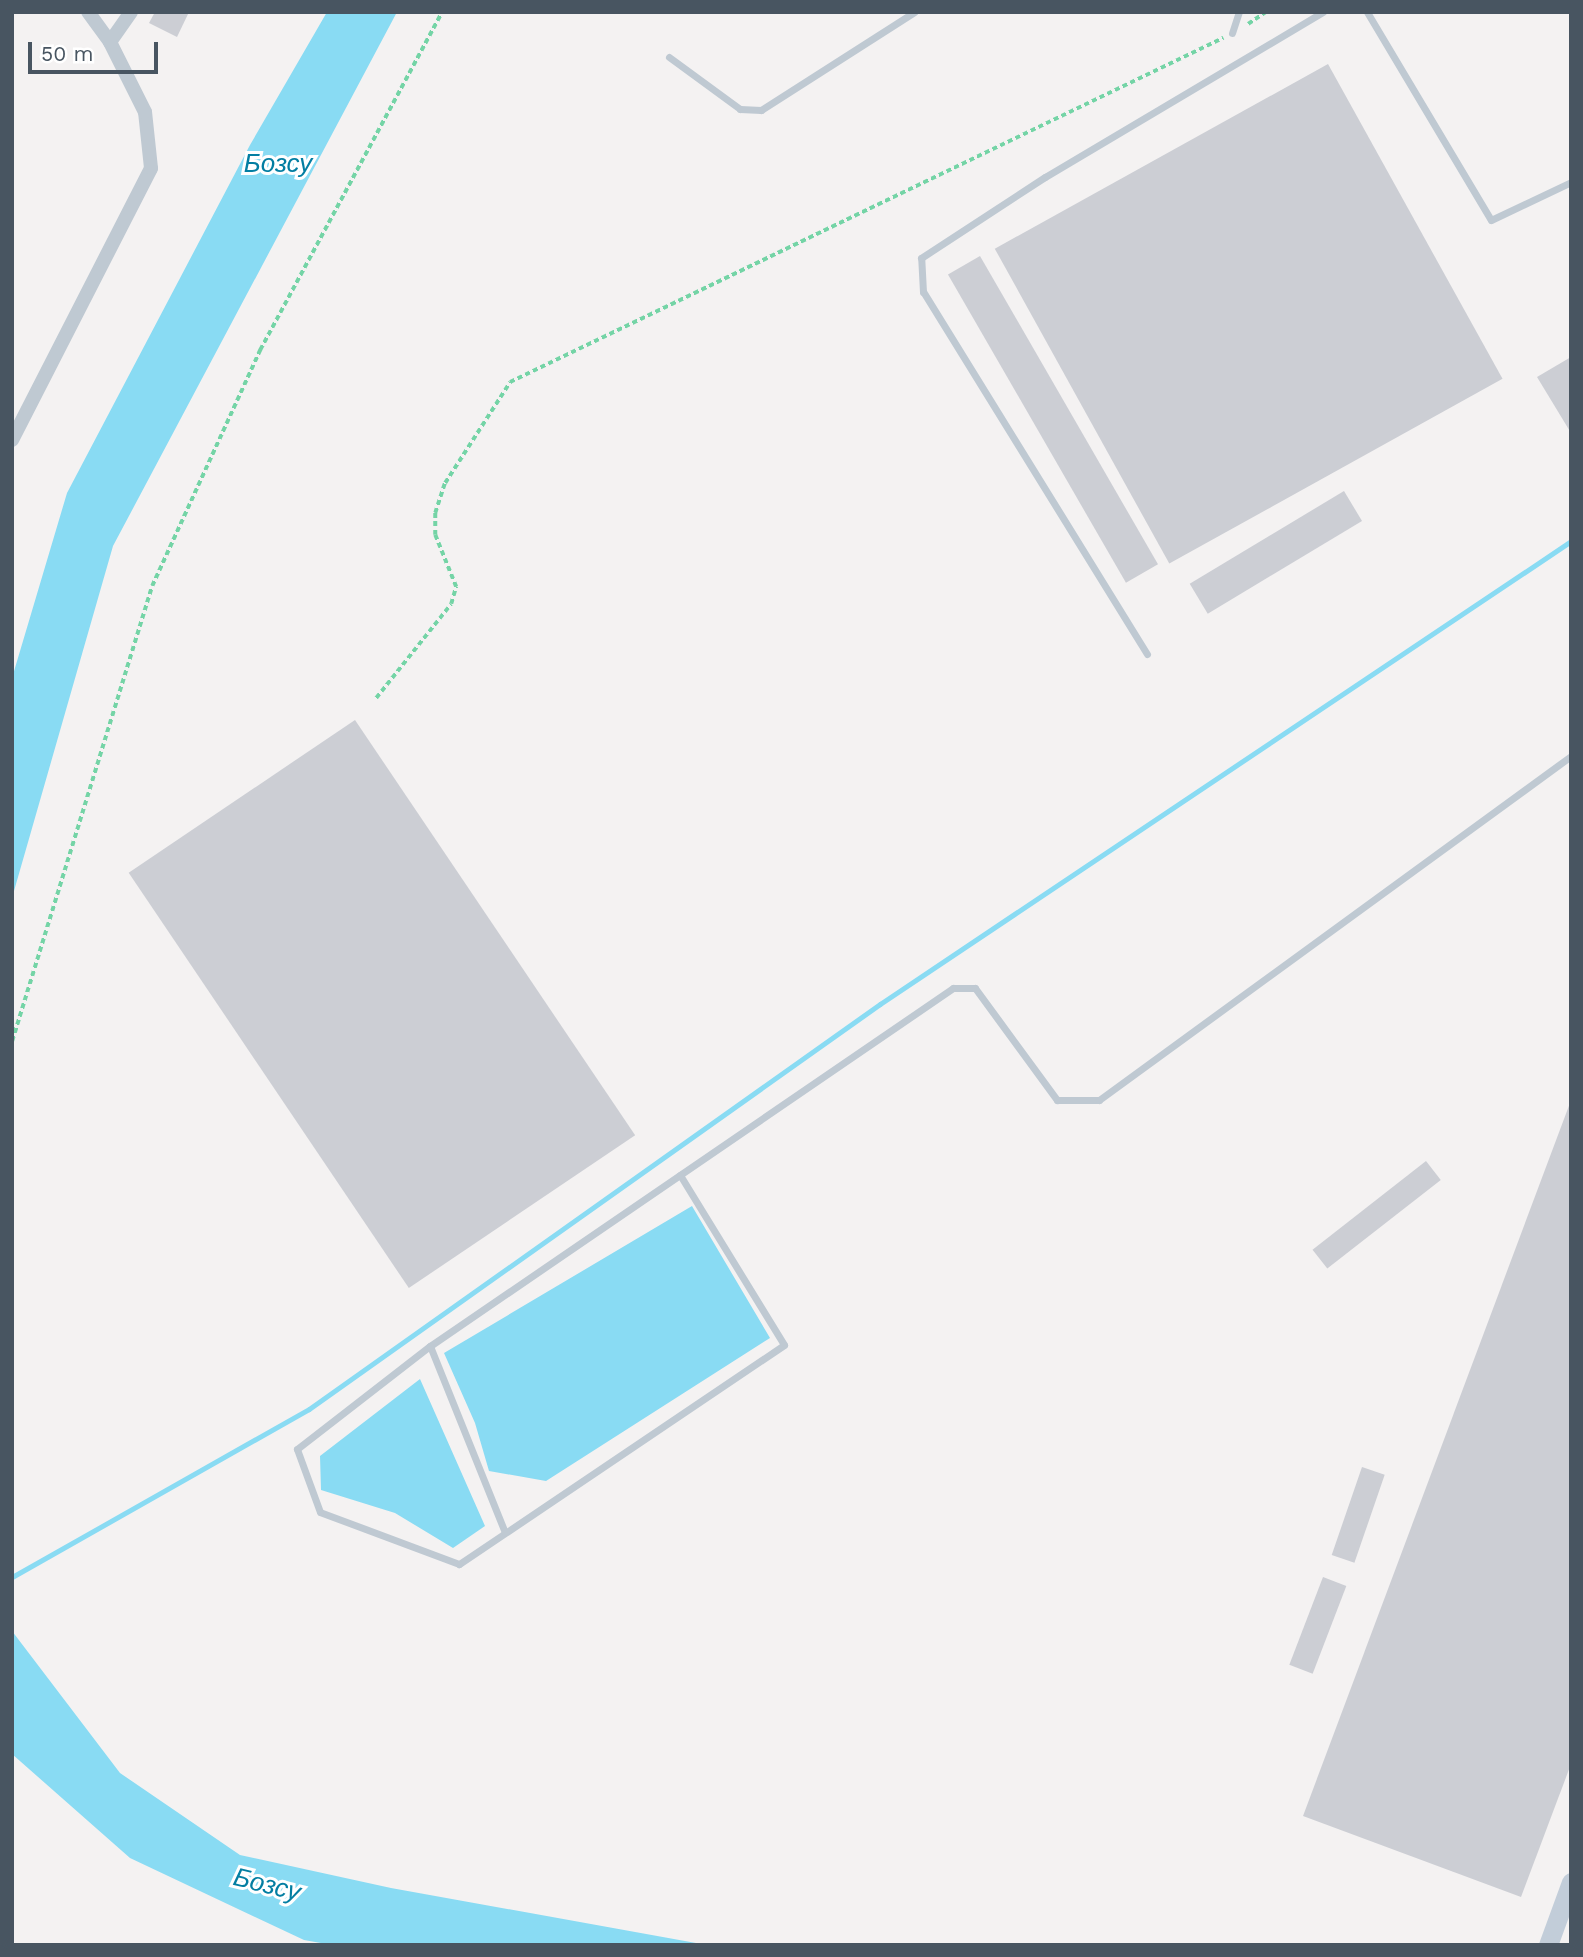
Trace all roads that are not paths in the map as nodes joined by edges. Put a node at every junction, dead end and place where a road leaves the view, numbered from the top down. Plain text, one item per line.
1 (88, 12) edge
2 (131, 12) edge
3 (914, 12) edge
4 (1239, 12) edge
5 (1323, 12) edge
6 (1367, 12) edge
7 (1232, 33) road end
8 (110, 42) junction
9 (669, 57) dead end
10 (1571, 182) edge
11 (12, 440) edge
12 (1147, 654) dead end
13 (1571, 757) edge
14 (680, 1175) junction
15 (430, 1346) junction
16 (505, 1533) junction
17 (1571, 1882) edge
18 (1548, 1945) edge

1 - 8 street
2 - 8 street
3 - 9 lane
4 - 7 lane
5 - 12 lane
6 - 10 lane
8 - 11 street
13 - 14 lane
14 - 15 lane
14 - 16 lane
15 - 16 lane
15 - 16 lane
17 - 18 main road

